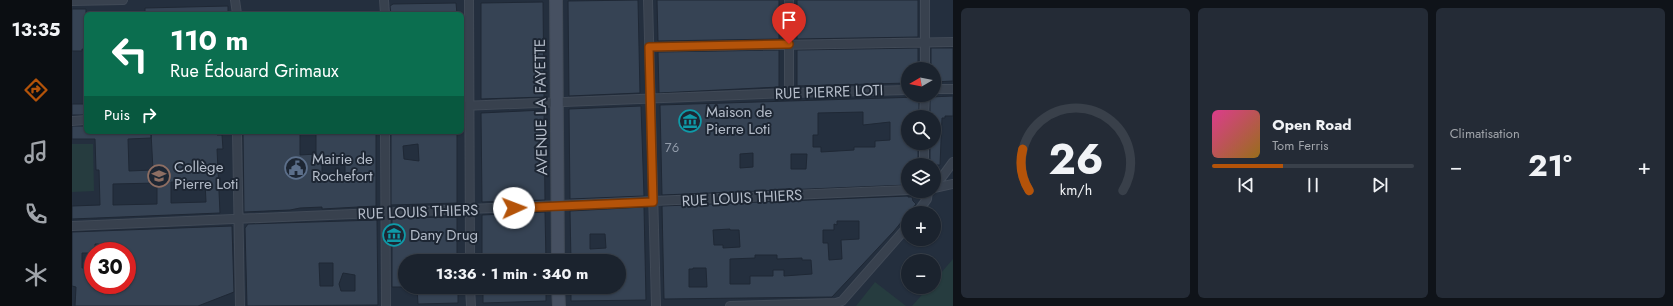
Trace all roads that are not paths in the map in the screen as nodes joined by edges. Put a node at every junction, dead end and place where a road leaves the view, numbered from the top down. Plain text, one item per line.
1 (123, 0) edge
2 (235, 0) edge
3 (384, 0) edge
4 (469, 0) edge
5 (556, 0) edge
6 (648, 0) edge
7 (789, 0) edge
8 (925, 0) edge
9 (72, 1) edge
10 (236, 12) edge
11 (384, 12) edge
12 (953, 42) edge
13 (925, 43) junction
14 (789, 44) junction
15 (649, 47) junction
16 (925, 62) edge
17 (941, 89) edge
18 (953, 89) edge
19 (901, 90) edge
20 (789, 93) junction
21 (650, 99) junction
22 (557, 103) junction
23 (466, 106) edge
24 (84, 120) edge
25 (72, 121) edge
26 (237, 134) edge
27 (385, 134) edge
28 (953, 162) edge
29 (941, 178) edge
30 (953, 184) edge
31 (941, 187) edge
32 (901, 190) edge
33 (653, 202) junction
34 (558, 206) junction
35 (470, 209) junction
36 (385, 213) junction
37 (238, 219) junction
38 (72, 226) edge
39 (901, 234) edge
40 (470, 254) edge
41 (558, 254) edge
42 (470, 294) edge
43 (558, 294) edge
44 (240, 306) edge
45 (386, 306) edge
46 (471, 306) edge
47 (559, 306) edge
48 (656, 306) edge
49 (730, 306) edge

1 - 9 street
2 - 10 street
3 - 11 street
4 - 23 street
5 - 22 street, AVENUE LA FAYETTE
6 - 15 street
7 - 14 street
8 - 13 street
12 - 13 street
13 - 14 street
13 - 16 street
14 - 15 street
14 - 20 street
15 - 21 street
17 - 18 street
19 - 20 street, RUE PIERRE LOTI
20 - 21 street, RUE PIERRE LOTI
21 - 22 street, RUE PIERRE LOTI
21 - 33 street
22 - 23 street, RUE PIERRE LOTI
22 - 34 street, AVENUE LA FAYETTE
23 - 35 street
24 - 25 street
26 - 37 street
27 - 36 street
28 - 29 street
30 - 31 street
32 - 33 street, RUE LOUIS THIERS
33 - 34 street, RUE LOUIS THIERS
33 - 48 street
34 - 35 street, RUE LOUIS THIERS
34 - 41 street, AVENUE LA FAYETTE
35 - 36 street, RUE LOUIS THIERS
35 - 40 street
36 - 37 street, RUE LOUIS THIERS
36 - 45 street
37 - 38 street, RUE LOUIS THIERS
37 - 44 street
39 - 49 street
42 - 46 street
43 - 47 street

